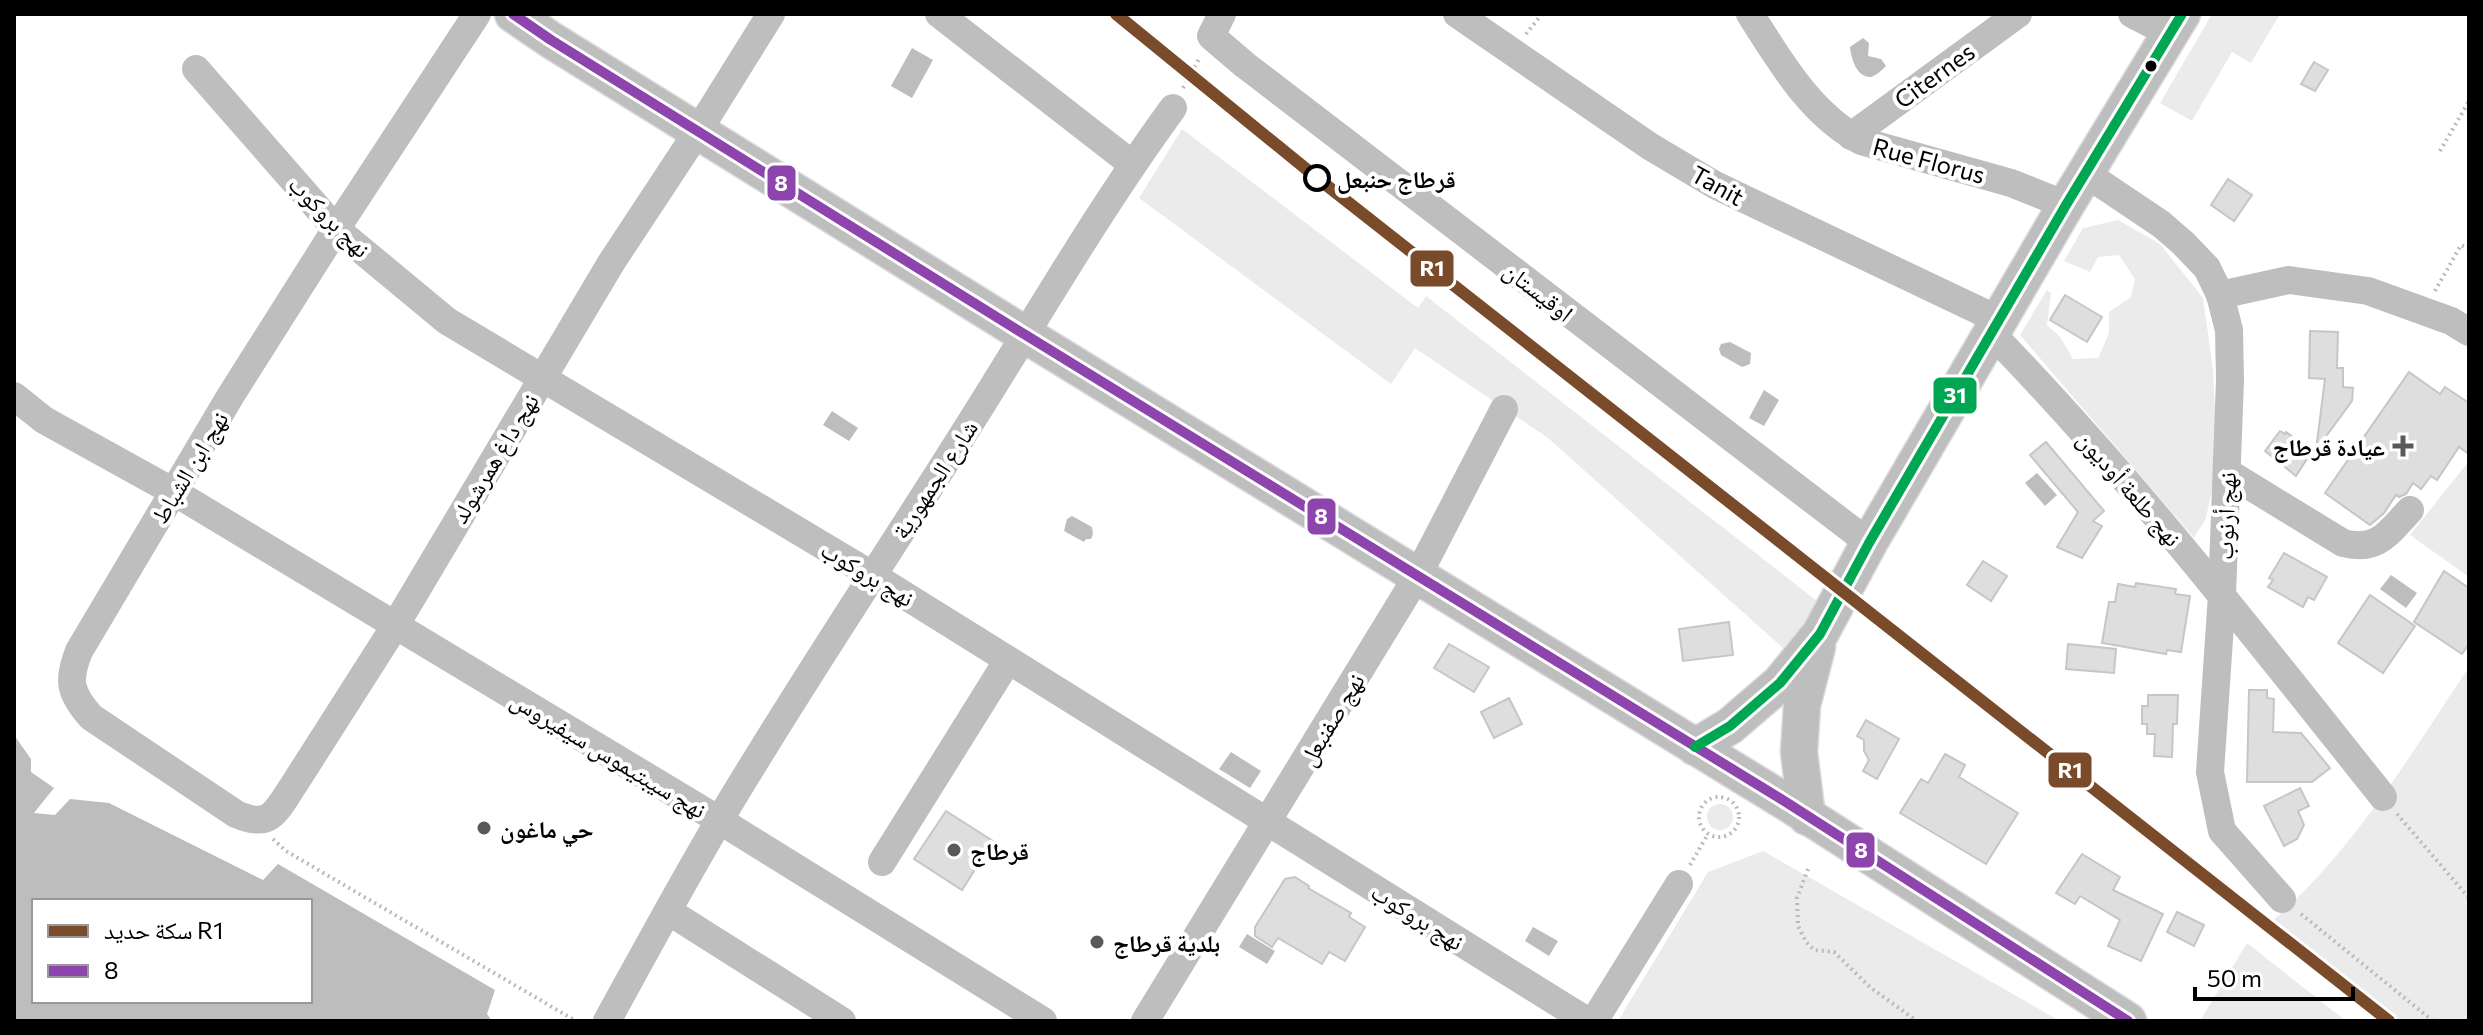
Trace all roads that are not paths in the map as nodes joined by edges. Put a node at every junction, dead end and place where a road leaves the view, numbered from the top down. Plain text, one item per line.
1 (477, 14) edge
2 (513, 14) edge
3 (771, 14) edge
4 (939, 14) edge
5 (1457, 14) edge
6 (1750, 14) edge
7 (2018, 14) edge
8 (2132, 14) edge
9 (2177, 24) edge
10 (1216, 25) edge
11 (196, 69) dead end
12 (1173, 108) road end
13 (698, 131) junction
14 (1851, 136) junction
15 (1132, 164) junction
16 (2085, 173) junction
17 (2066, 205) junction
18 (336, 229) junction
19 (2220, 295) junction
20 (1996, 327) junction
21 (2469, 332) edge
22 (1024, 334) junction
23 (542, 377) junction
24 (14, 396) edge
25 (1504, 409) dead end
26 (2227, 472) junction
27 (174, 492) junction
28 (2410, 510) dead end
29 (1869, 543) junction
30 (872, 575) junction
31 (1418, 575) junction
32 (2222, 595) junction
33 (395, 626) junction
34 (1820, 634) junction
35 (1008, 660) junction
36 (1695, 747) junction
37 (293, 786) joint
38 (2383, 797) road end
39 (1807, 817) junction
40 (719, 820) junction
41 (1268, 823) junction
42 (882, 862) dead end
43 (1679, 884) road end
44 (2282, 899) road end
45 (668, 911) junction
46 (607, 1021) edge
47 (842, 1021) edge
48 (1043, 1021) edge
49 (1145, 1021) edge
50 (1587, 1021) edge
51 (1594, 1021) edge
52 (2128, 1021) edge

1 - 18 street, نهج ابن الشباط
2 - 13 main road
3 - 13 street, نهج داغ همرشولد
4 - 15 street
5 - 20 street, Tanit
6 - 14 street, Rue Florus
7 - 14 street, Citernes
8 - 9 street
9 - 16 main road
10 - 29 street, اوقيستان
11 - 18 street, نهج بروكوب
12 - 15 street, شارع الجمهورية
13 - 22 main road
13 - 23 street, نهج داغ همرشولد
14 - 17 street, Rue Florus
15 - 22 street, شارع الجمهورية
16 - 17 main road
16 - 19 street, نهج أرنوب
17 - 20 main road
18 - 23 street, نهج بروكوب
18 - 27 street, نهج ابن الشباط
19 - 21 street
19 - 26 street, نهج أرنوب
20 - 29 main road
20 - 32 street, نهج طلعة أوديون
22 - 30 street, شارع الجمهورية
22 - 31 main road
23 - 30 street, نهج بروكوب
23 - 33 street, نهج داغ همرشولد
24 - 27 street, نهج سيبتيموس سيفيروس
25 - 31 street, نهج صفنبعل
26 - 28 street
26 - 32 street, نهج أرنوب
27 - 33 street, نهج سيبتيموس سيفيروس
27 - 37 street, نهج ابن الشباط
29 - 34 main road
30 - 35 street, نهج بروكوب
30 - 40 street, شارع الجمهورية
31 - 36 main road
31 - 41 street, نهج صفنبعل
32 - 38 street, نهج طلعة أوديون
32 - 44 street, نهج أرنوب
33 - 37 street, نهج داغ همرشولد
33 - 40 street, نهج سيبتيموس سيفيروس
34 - 36 main road
34 - 39 main road
35 - 41 street, نهج بروكوب
35 - 42 street
36 - 39 main road
39 - 52 main road
40 - 45 street, شارع الجمهورية
40 - 48 street, نهج سيبتيموس سيفيروس
41 - 49 street, نهج صفنبعل
41 - 50 street, نهج بروكوب
43 - 51 street
45 - 46 street, شارع الجمهورية
45 - 47 street

